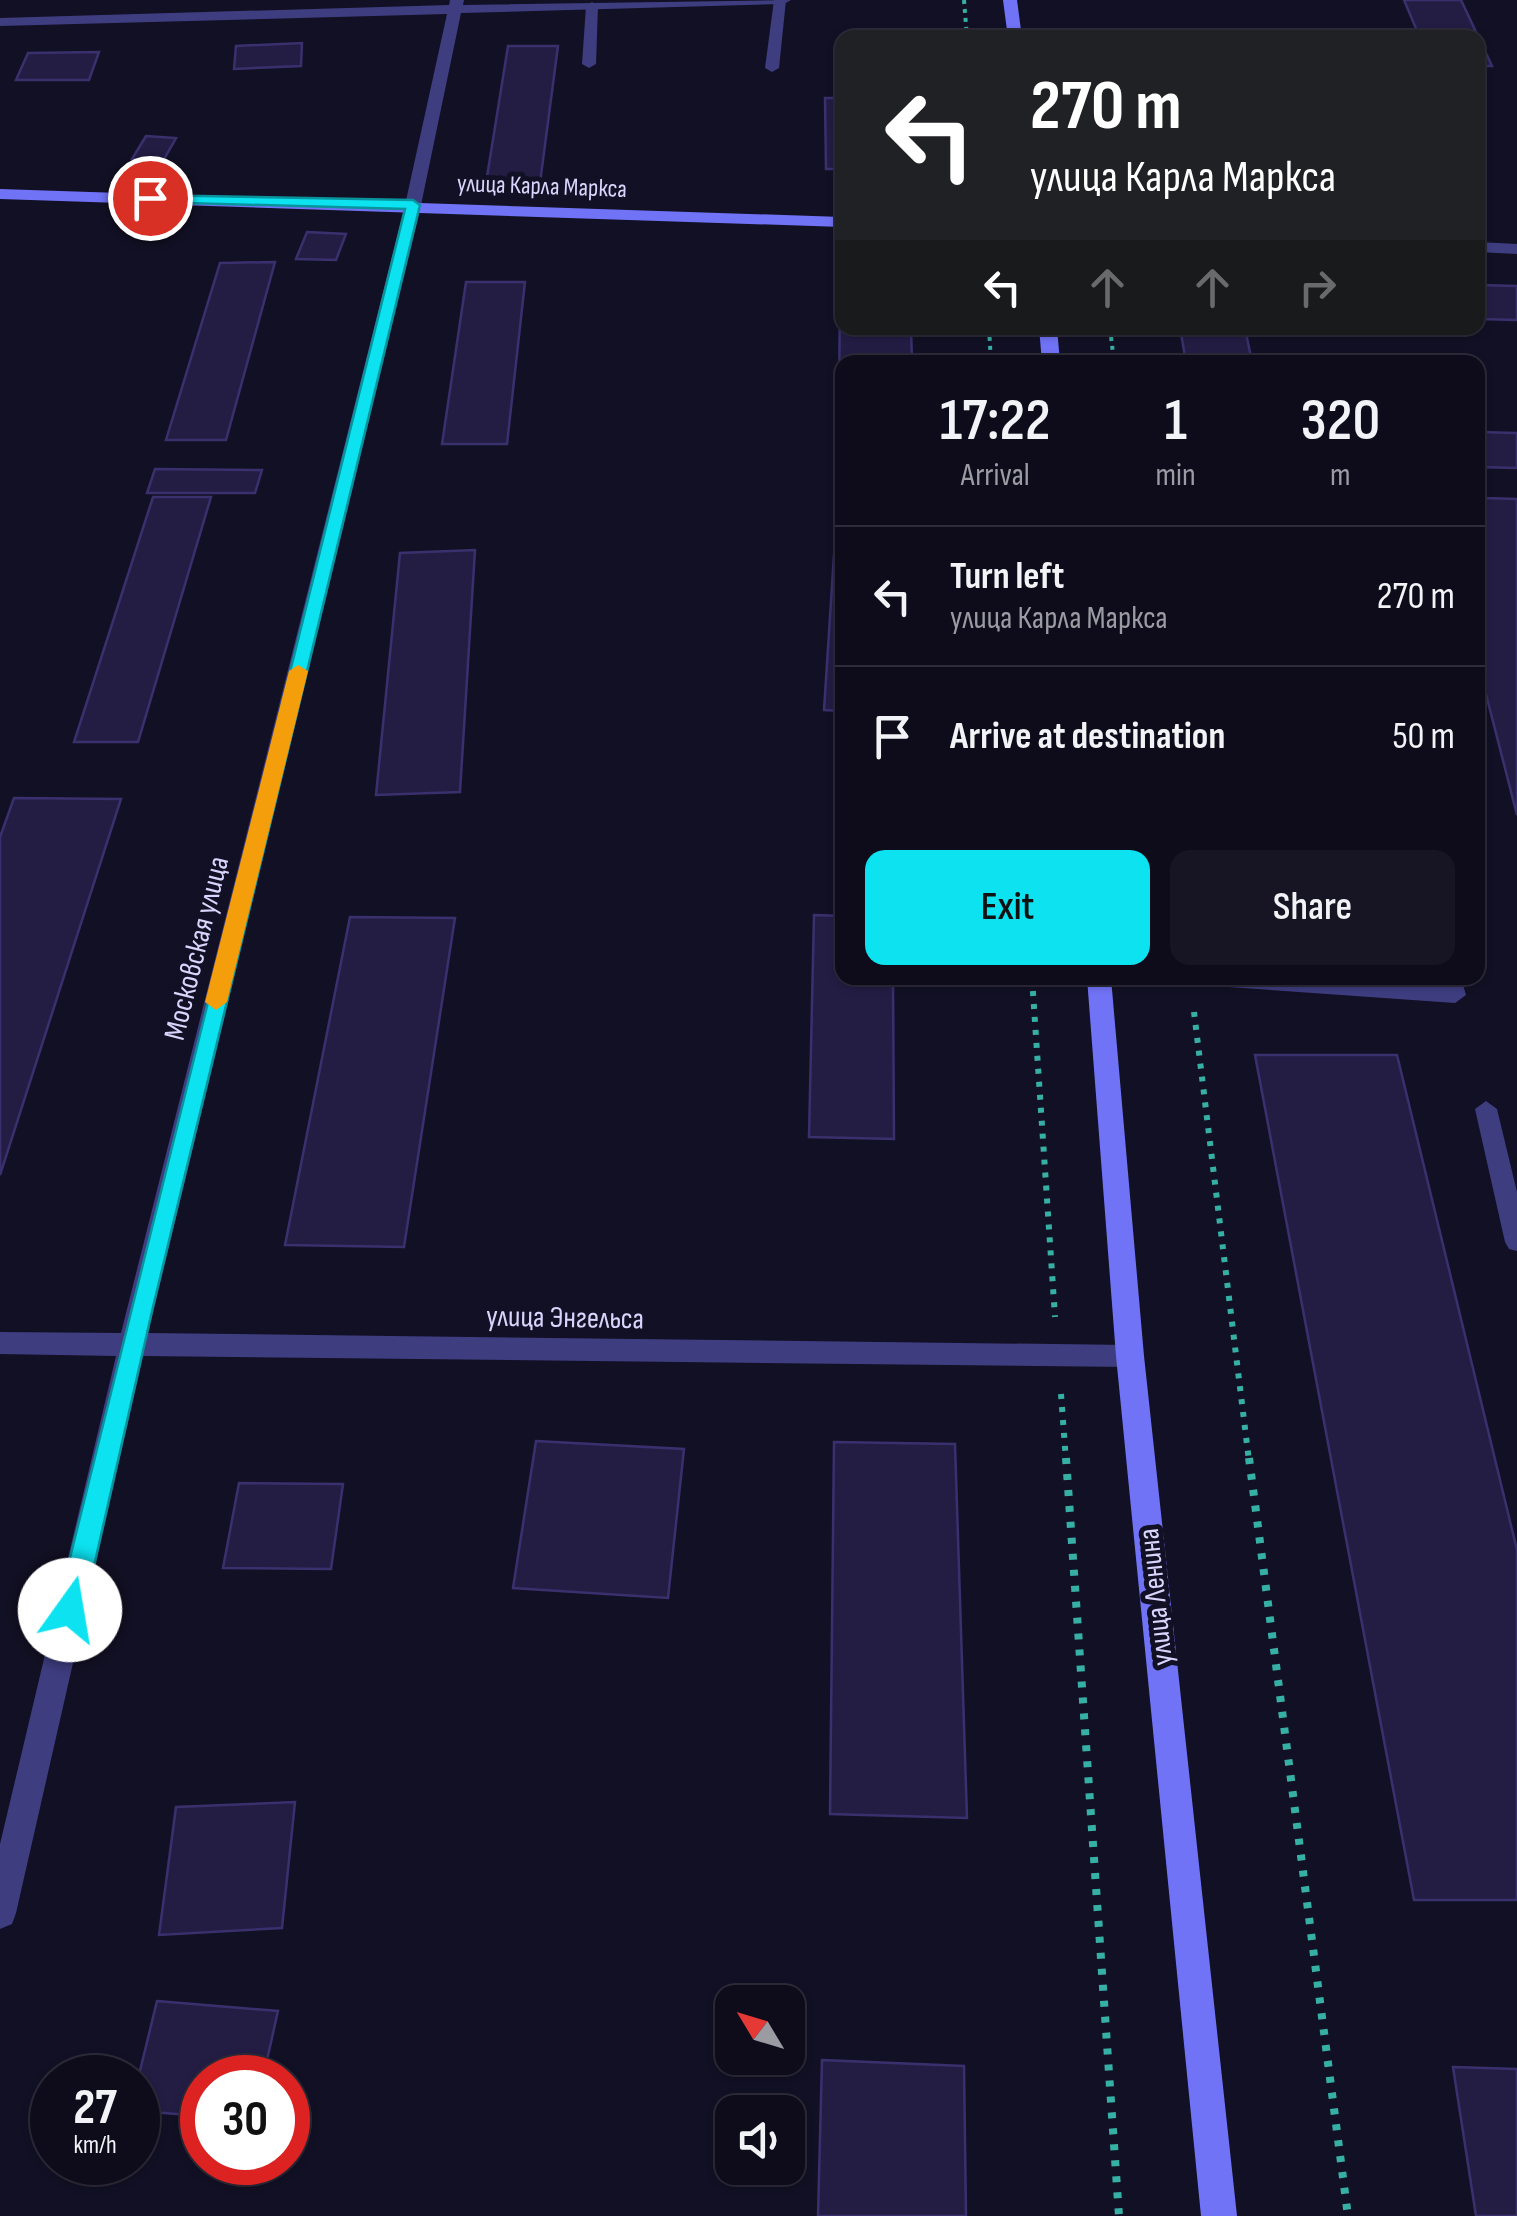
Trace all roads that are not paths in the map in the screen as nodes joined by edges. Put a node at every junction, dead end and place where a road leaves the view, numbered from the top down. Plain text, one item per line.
1 (782, 0) edge
2 (1010, 0) edge
3 (715, 1) edge
4 (457, 4) edge
5 (592, 6) junction
6 (0, 22) edge
7 (1014, 30) edge
8 (589, 64) dead end
9 (772, 68) dead end
10 (0, 194) edge
11 (413, 205) junction
12 (835, 222) edge
13 (1485, 247) edge
14 (1517, 248) edge
15 (1100, 985) edge
16 (1314, 985) edge
17 (1453, 985) edge
18 (1486, 1108) dead end
19 (1517, 1242) edge
20 (0, 1343) edge
21 (132, 1345) junction
22 (1130, 1356) junction
23 (0, 1912) edge
24 (1219, 2216) edge

1 - 3 street
1 - 9 lane
2 - 7 main road
3 - 5 street
4 - 5 street
4 - 6 street
4 - 11 street, Московская улица
5 - 8 lane
10 - 11 main road, улица Карла Маркса
11 - 12 main road, улица Карла Маркса
11 - 21 street, Московская улица
13 - 14 street
15 - 22 main road, улица Ленина
16 - 17 lane
18 - 19 lane
20 - 21 street, улица Энгельса
21 - 22 street, улица Энгельса
21 - 23 street, Московская улица
22 - 24 main road, улица Ленина

